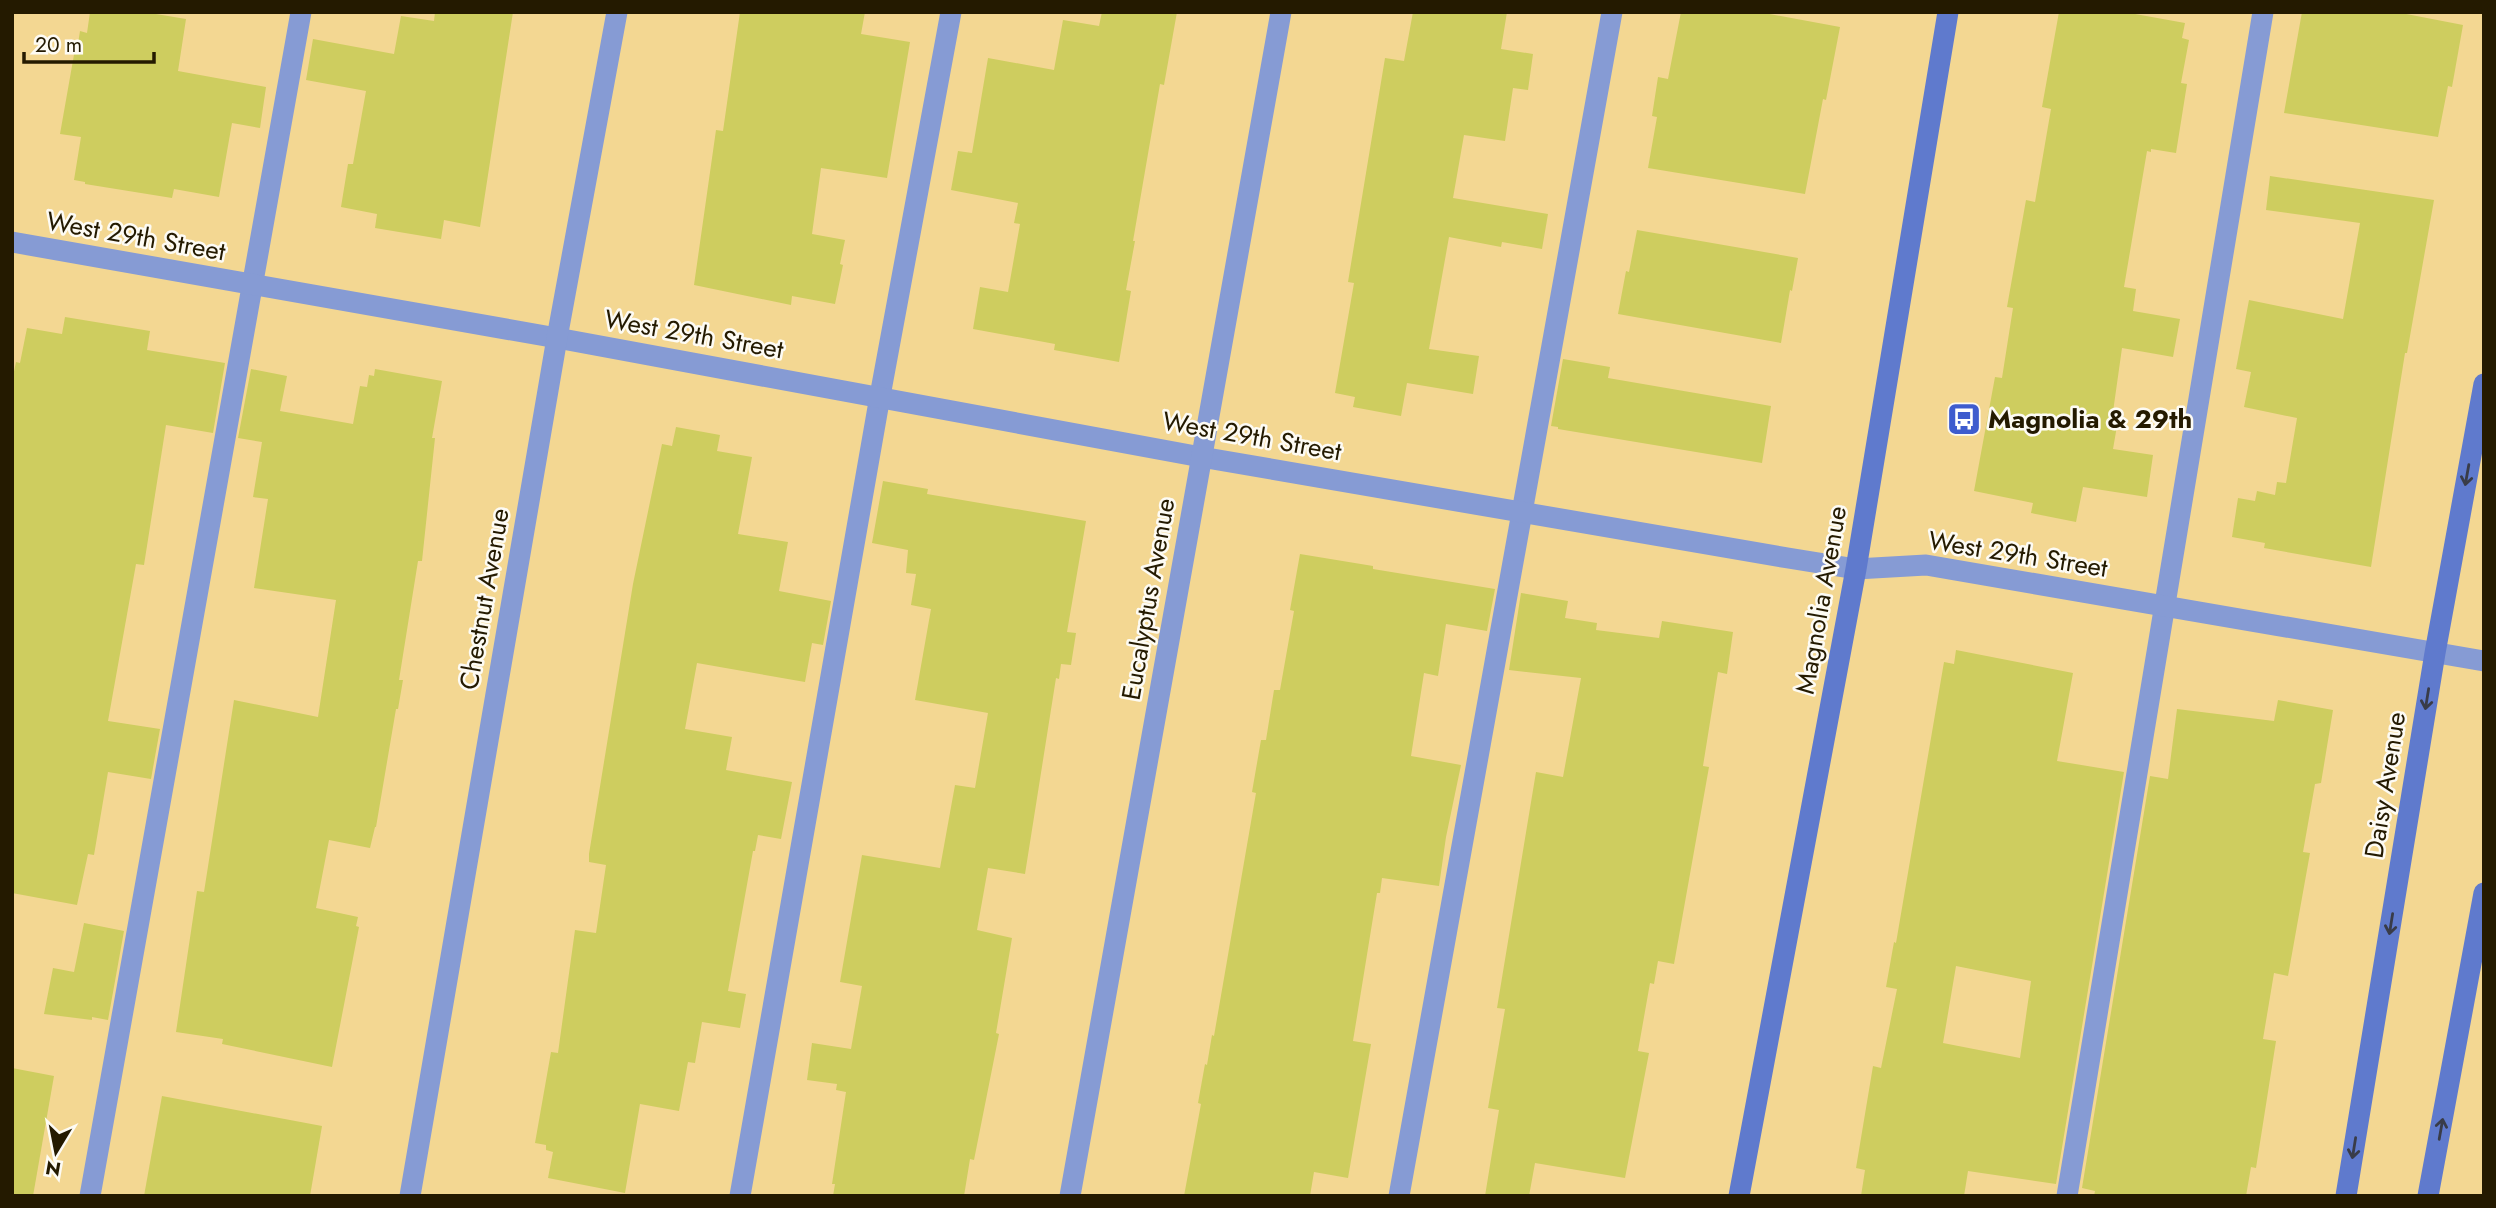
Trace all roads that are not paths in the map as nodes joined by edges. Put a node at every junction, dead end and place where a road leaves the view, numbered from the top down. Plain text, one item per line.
1 (301, 12) edge
2 (617, 12) edge
3 (951, 12) edge
4 (1281, 12) edge
5 (1612, 12) edge
6 (1948, 12) edge
7 (2263, 12) edge
8 (12, 242) edge
9 (253, 285) junction
10 (557, 338) junction
11 (2484, 384) edge
12 (880, 396) junction
13 (1201, 457) junction
14 (1524, 512) junction
15 (1857, 569) junction
16 (2163, 605) junction
17 (2435, 653) junction
18 (2484, 661) edge
19 (2484, 892) edge
20 (90, 1196) edge
21 (410, 1196) edge
22 (740, 1196) edge
23 (1070, 1196) edge
24 (1399, 1196) edge
25 (1739, 1196) edge
26 (2067, 1196) edge
27 (2346, 1196) edge
28 (2428, 1196) edge

1 - 9 street
2 - 10 street, Chestnut Avenue
3 - 12 street
4 - 13 street, Eucalyptus Avenue
5 - 14 street
6 - 15 street, Magnolia Avenue
7 - 16 street
8 - 9 street, West 29th Street
9 - 10 street, West 29th Street
9 - 20 street
10 - 12 street, West 29th Street
10 - 21 street, Chestnut Avenue
11 -> 17 street, Daisy Avenue
12 - 13 street, West 29th Street
12 - 22 street
13 - 14 street, West 29th Street
13 - 23 street, Eucalyptus Avenue
14 - 15 street, West 29th Street
14 - 24 street
15 - 16 street, West 29th Street
15 - 25 street, Magnolia Avenue
16 - 17 street, West 29th Street
16 - 26 street
17 - 18 street, West 29th Street
17 -> 27 street, Daisy Avenue
28 -> 19 street

